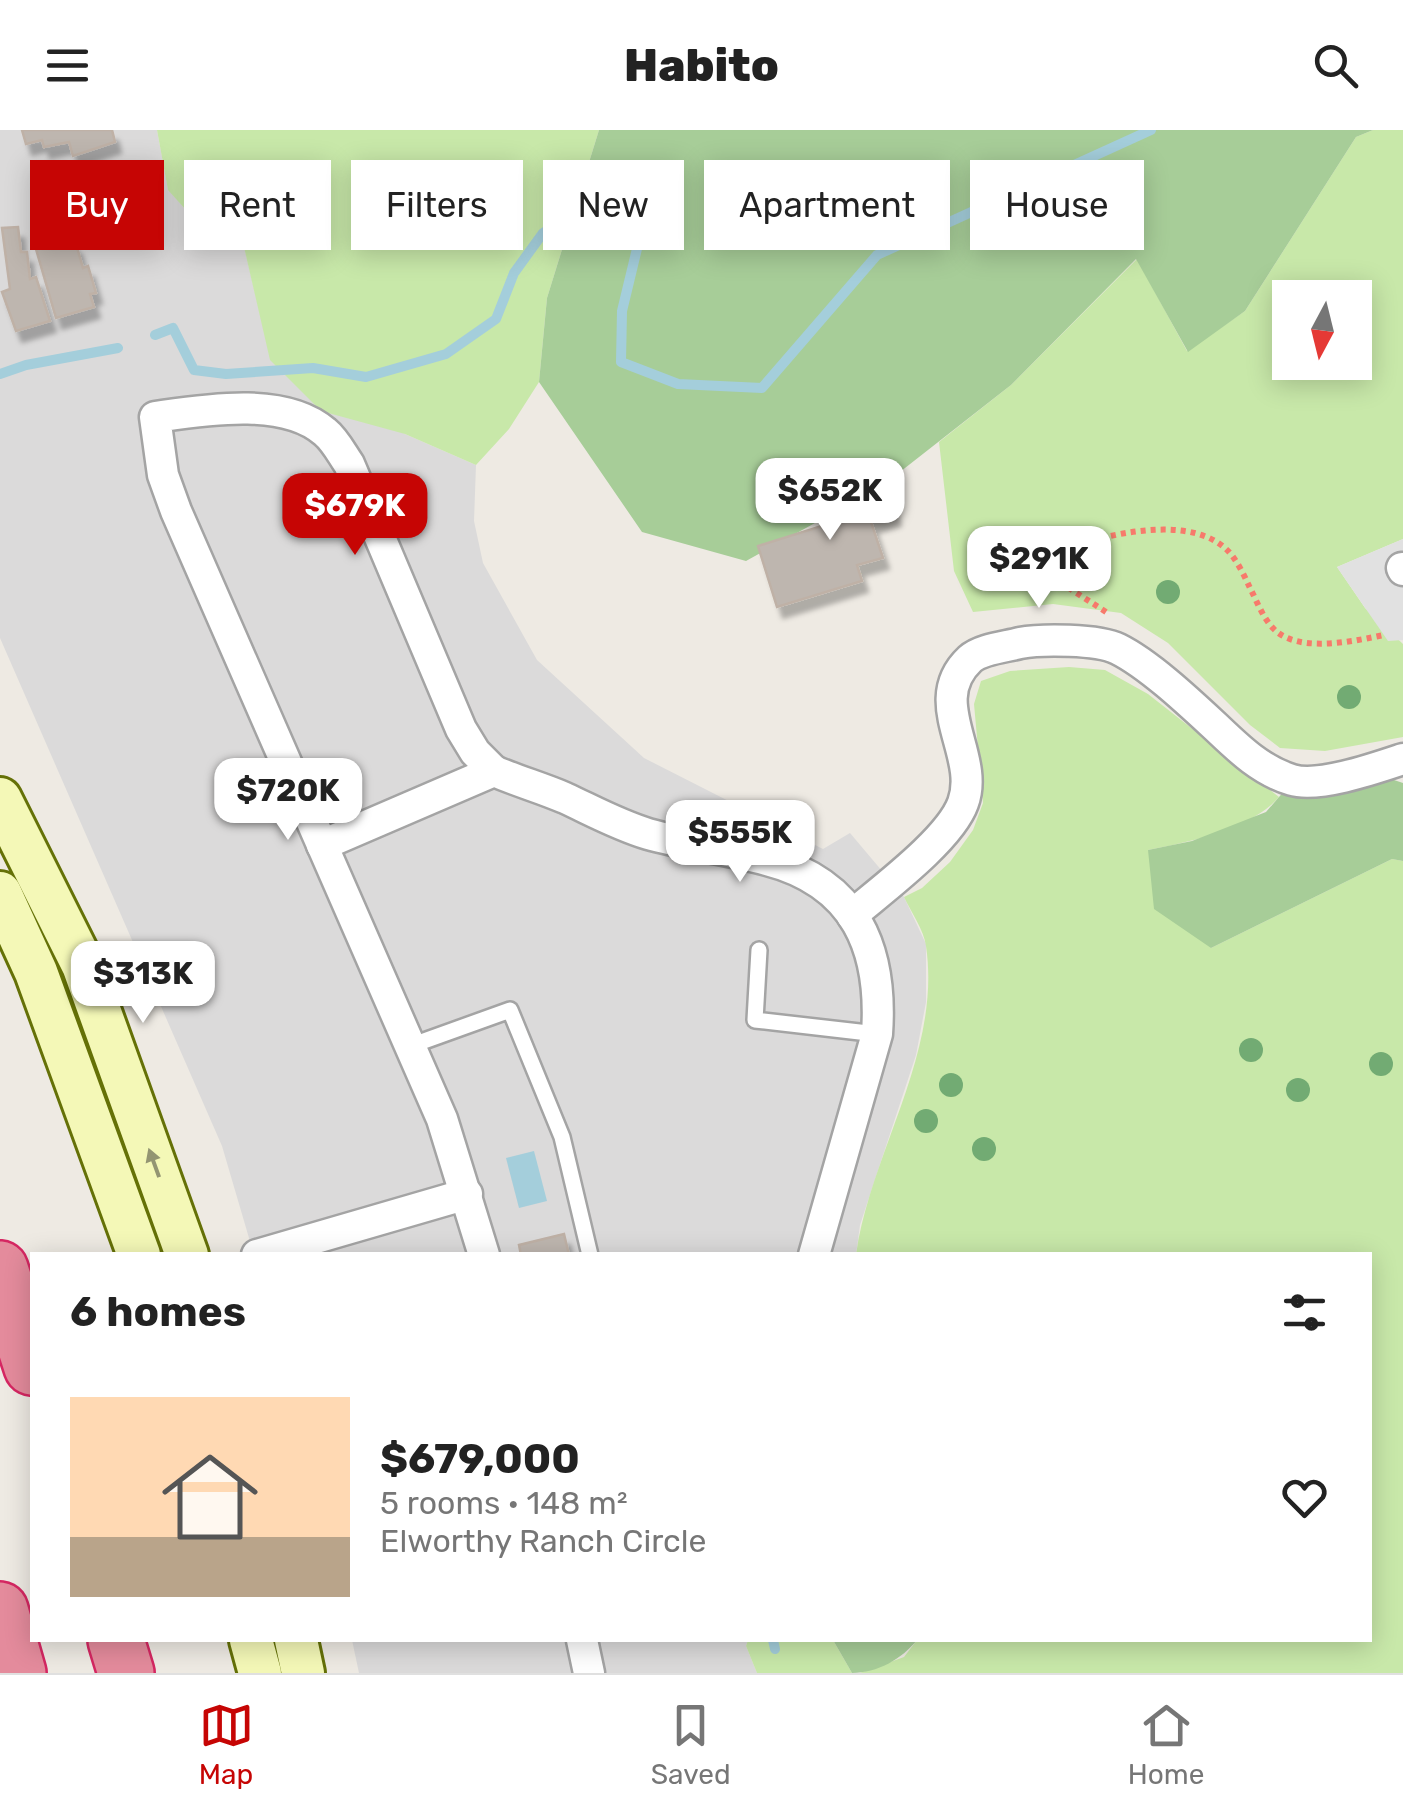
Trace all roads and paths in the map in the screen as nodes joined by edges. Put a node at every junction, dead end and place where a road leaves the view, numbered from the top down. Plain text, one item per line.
1 (1384, 635) dead end
2 (1116, 648) junction
3 (1403, 759) edge
4 (494, 771) junction
5 (0, 798) edge
6 (322, 845) junction
7 (0, 893) edge
8 (852, 915) junction
9 (759, 950) dead end
10 (877, 1034) junction
11 (410, 1046) junction
12 (467, 1194) junction
13 (138, 1252) edge
14 (186, 1252) edge
15 (267, 1252) edge
16 (483, 1252) edge
17 (589, 1252) edge
18 (815, 1252) edge
19 (0, 1269) edge
20 (30, 1361) edge
21 (0, 1610) edge
22 (117, 1642) edge
23 (252, 1642) edge
24 (296, 1642) edge
25 (582, 1642) edge
26 (18, 1673) edge
27 (126, 1673) edge
28 (260, 1673) edge
29 (303, 1673) edge
30 (590, 1673) edge

1 - 2 path
2 - 3 street
2 - 8 street
4 - 6 street
4 - 6 street
4 - 8 street
14 -> 5 main road
6 - 11 street
7 - 13 main road
8 - 10 street
9 - 10 lane
10 - 18 street
11 - 12 street
11 - 17 lane
12 - 15 street
12 - 16 street
19 - 20 highway
21 - 26 highway
22 - 27 highway
23 - 28 main road
24 - 29 main road
25 - 30 street

